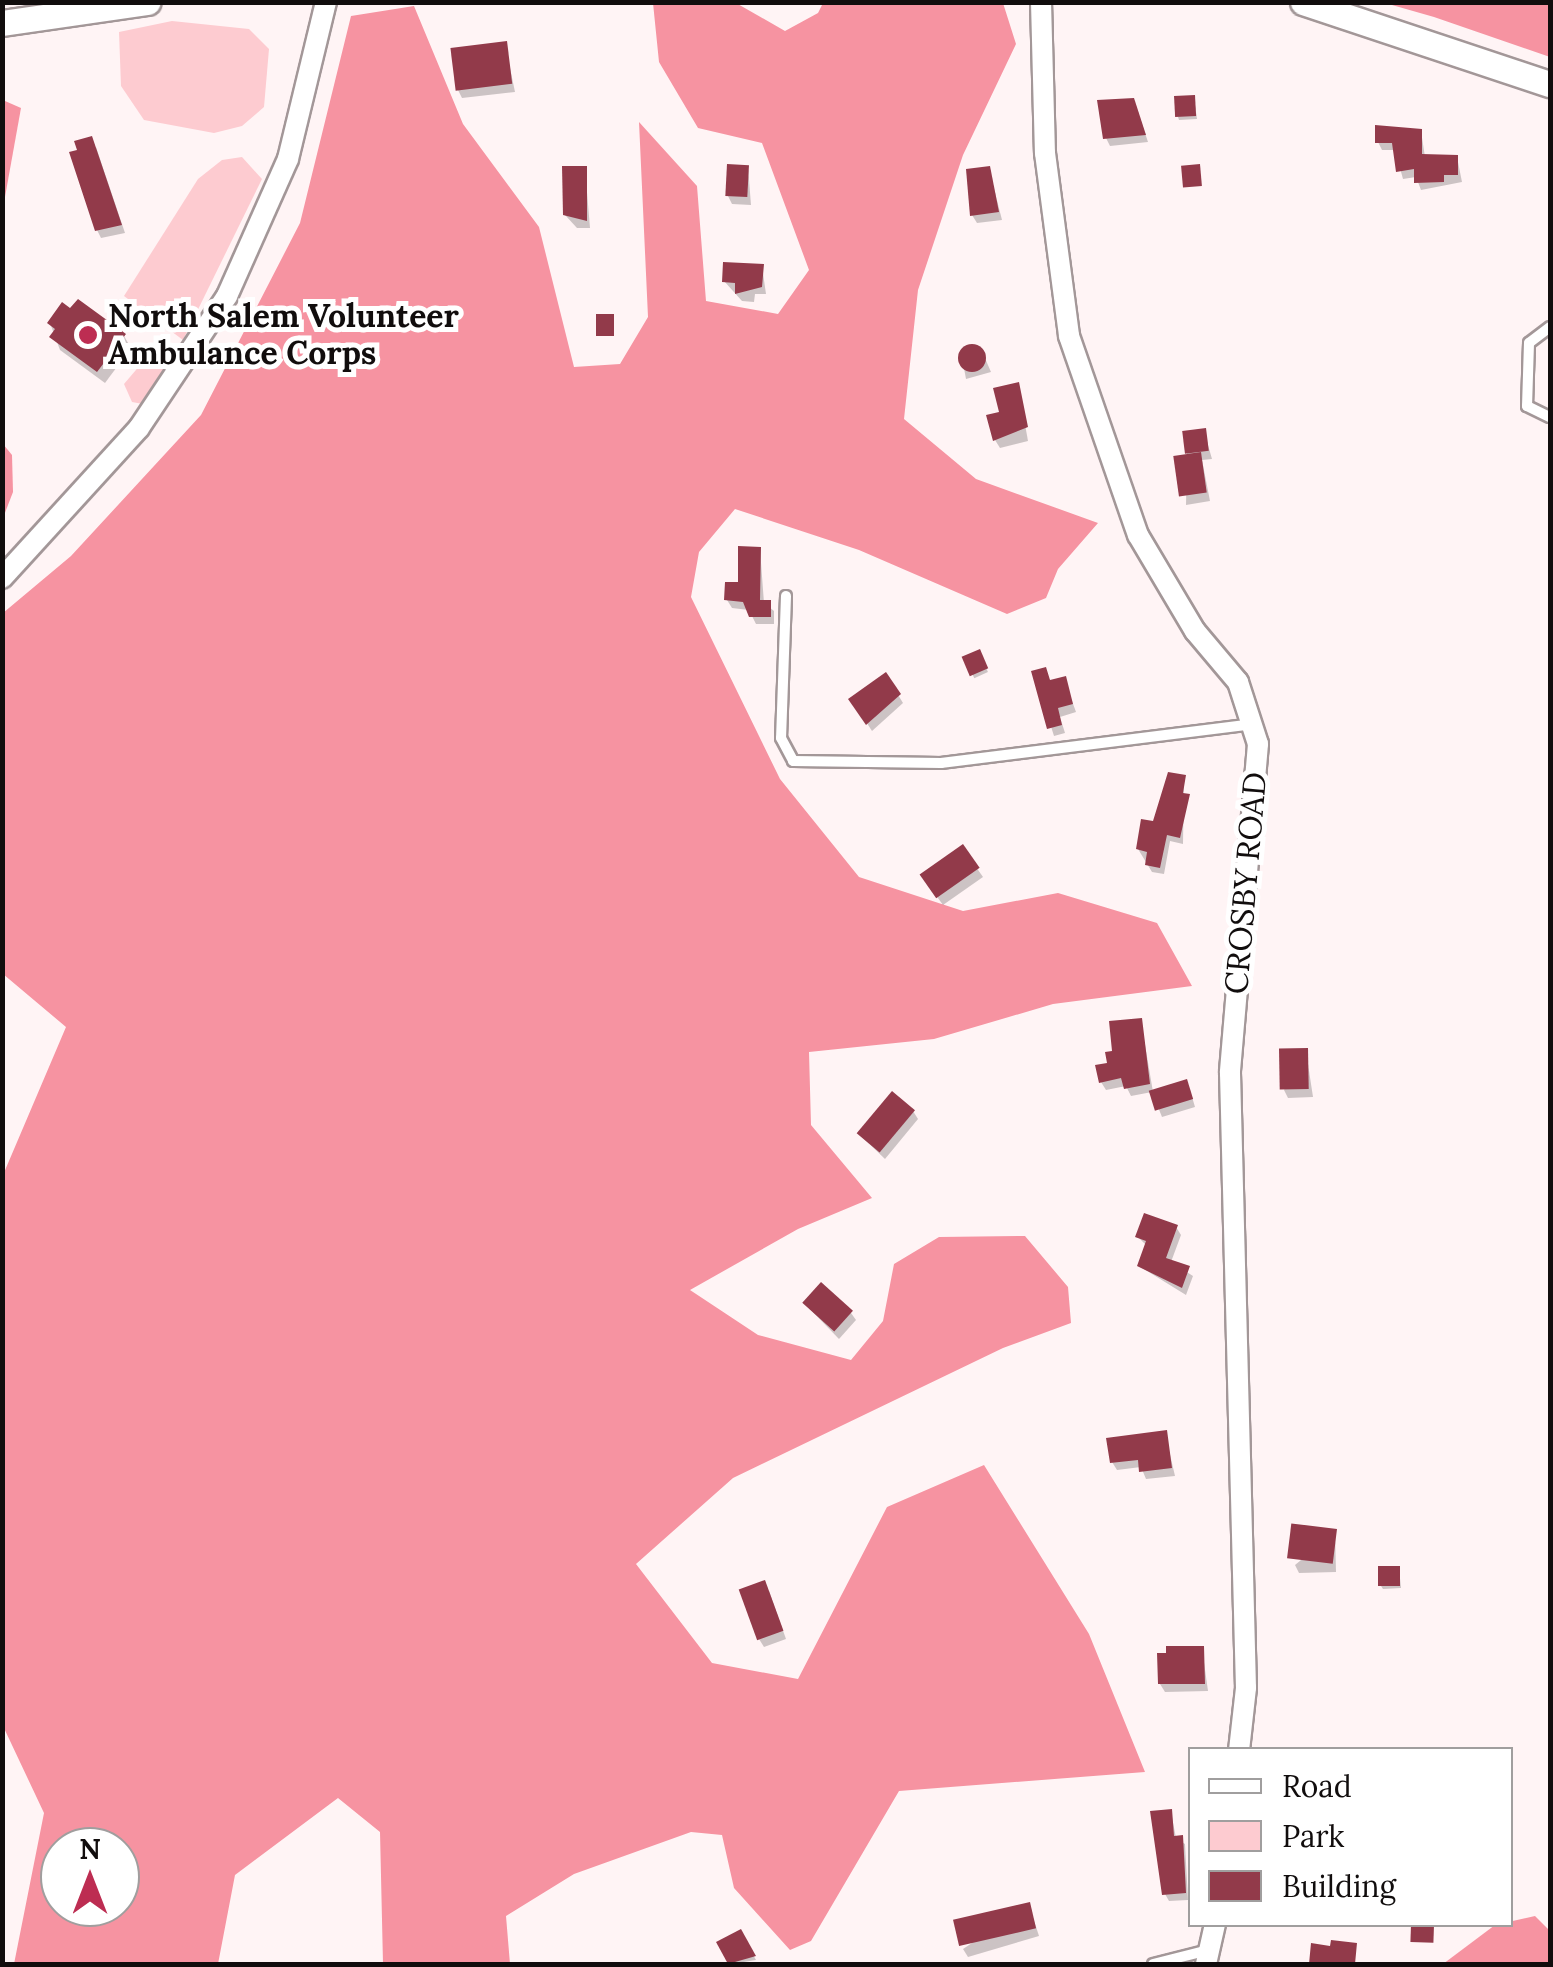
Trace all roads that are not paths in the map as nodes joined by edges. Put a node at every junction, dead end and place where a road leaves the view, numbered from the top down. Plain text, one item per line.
1 (147, 2) edge
2 (326, 2) edge
3 (1041, 2) edge
4 (1302, 2) edge
5 (2, 24) edge
6 (1550, 84) edge
7 (1550, 326) edge
8 (1550, 417) edge
9 (2, 578) edge
10 (786, 596) dead end
11 (1252, 724) junction
12 (1239, 1747) edge
13 (1214, 1927) edge
14 (1208, 1957) edge
15 (1152, 1964) edge

1 - 5 street
2 - 9 street
3 - 11 street, CROSBY ROAD
4 - 6 street
7 - 8 lane
10 - 11 lane
11 - 12 street, CROSBY ROAD
13 - 14 street
14 - 15 lane

